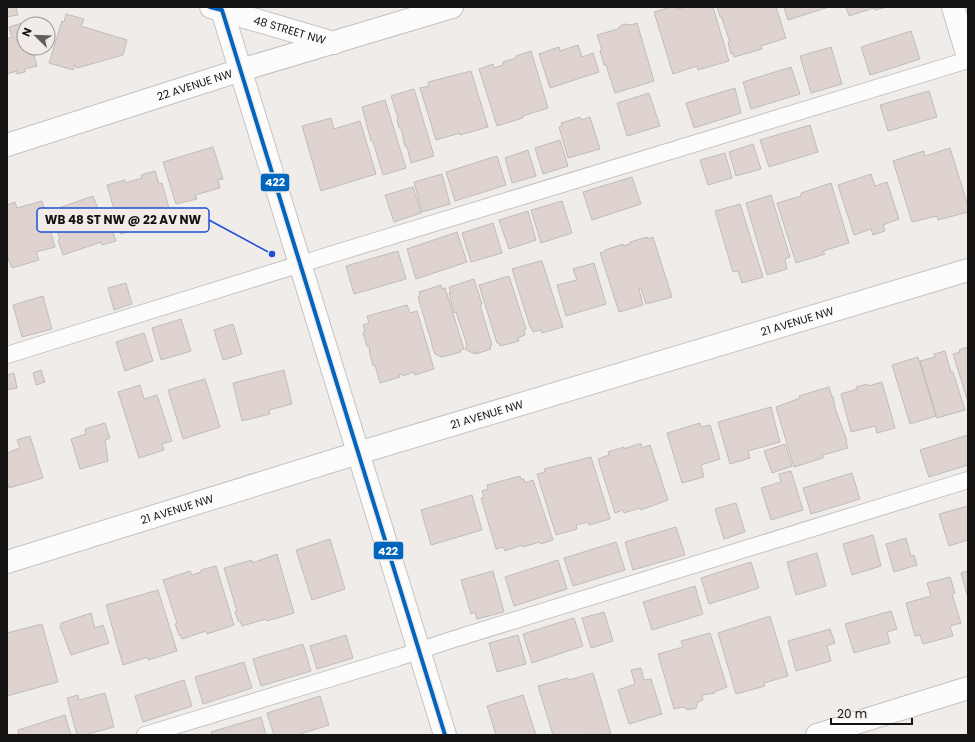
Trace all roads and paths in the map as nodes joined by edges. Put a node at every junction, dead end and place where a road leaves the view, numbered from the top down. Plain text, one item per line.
1 (452, 7) edge
2 (953, 7) edge
3 (218, 8) edge
4 (334, 43) junction
5 (968, 57) edge
6 (968, 60) edge
7 (241, 70) junction
8 (7, 145) edge
9 (300, 265) junction
10 (968, 270) edge
11 (7, 356) edge
12 (358, 453) junction
13 (968, 480) edge
14 (7, 562) edge
15 (418, 650) junction
16 (968, 688) edge
17 (145, 735) edge
18 (445, 735) edge
19 (817, 735) edge

1 - 4 street, 22 AVENUE NW
2 - 5 street
3 - 4 street, 48 STREET NW
3 - 7 street, 48 STREET NW
4 - 7 street, 22 AVENUE NW
6 - 9 lane
7 - 8 street, 22 AVENUE NW
7 - 9 street, 48 STREET NW
9 - 11 lane
9 - 12 street, 48 STREET NW
10 - 12 street, 21 AVENUE NW
12 - 14 street, 21 AVENUE NW
12 - 15 street, 48 STREET NW
13 - 15 lane
15 - 17 lane
15 - 18 street, 48 STREET NW
16 - 19 street

